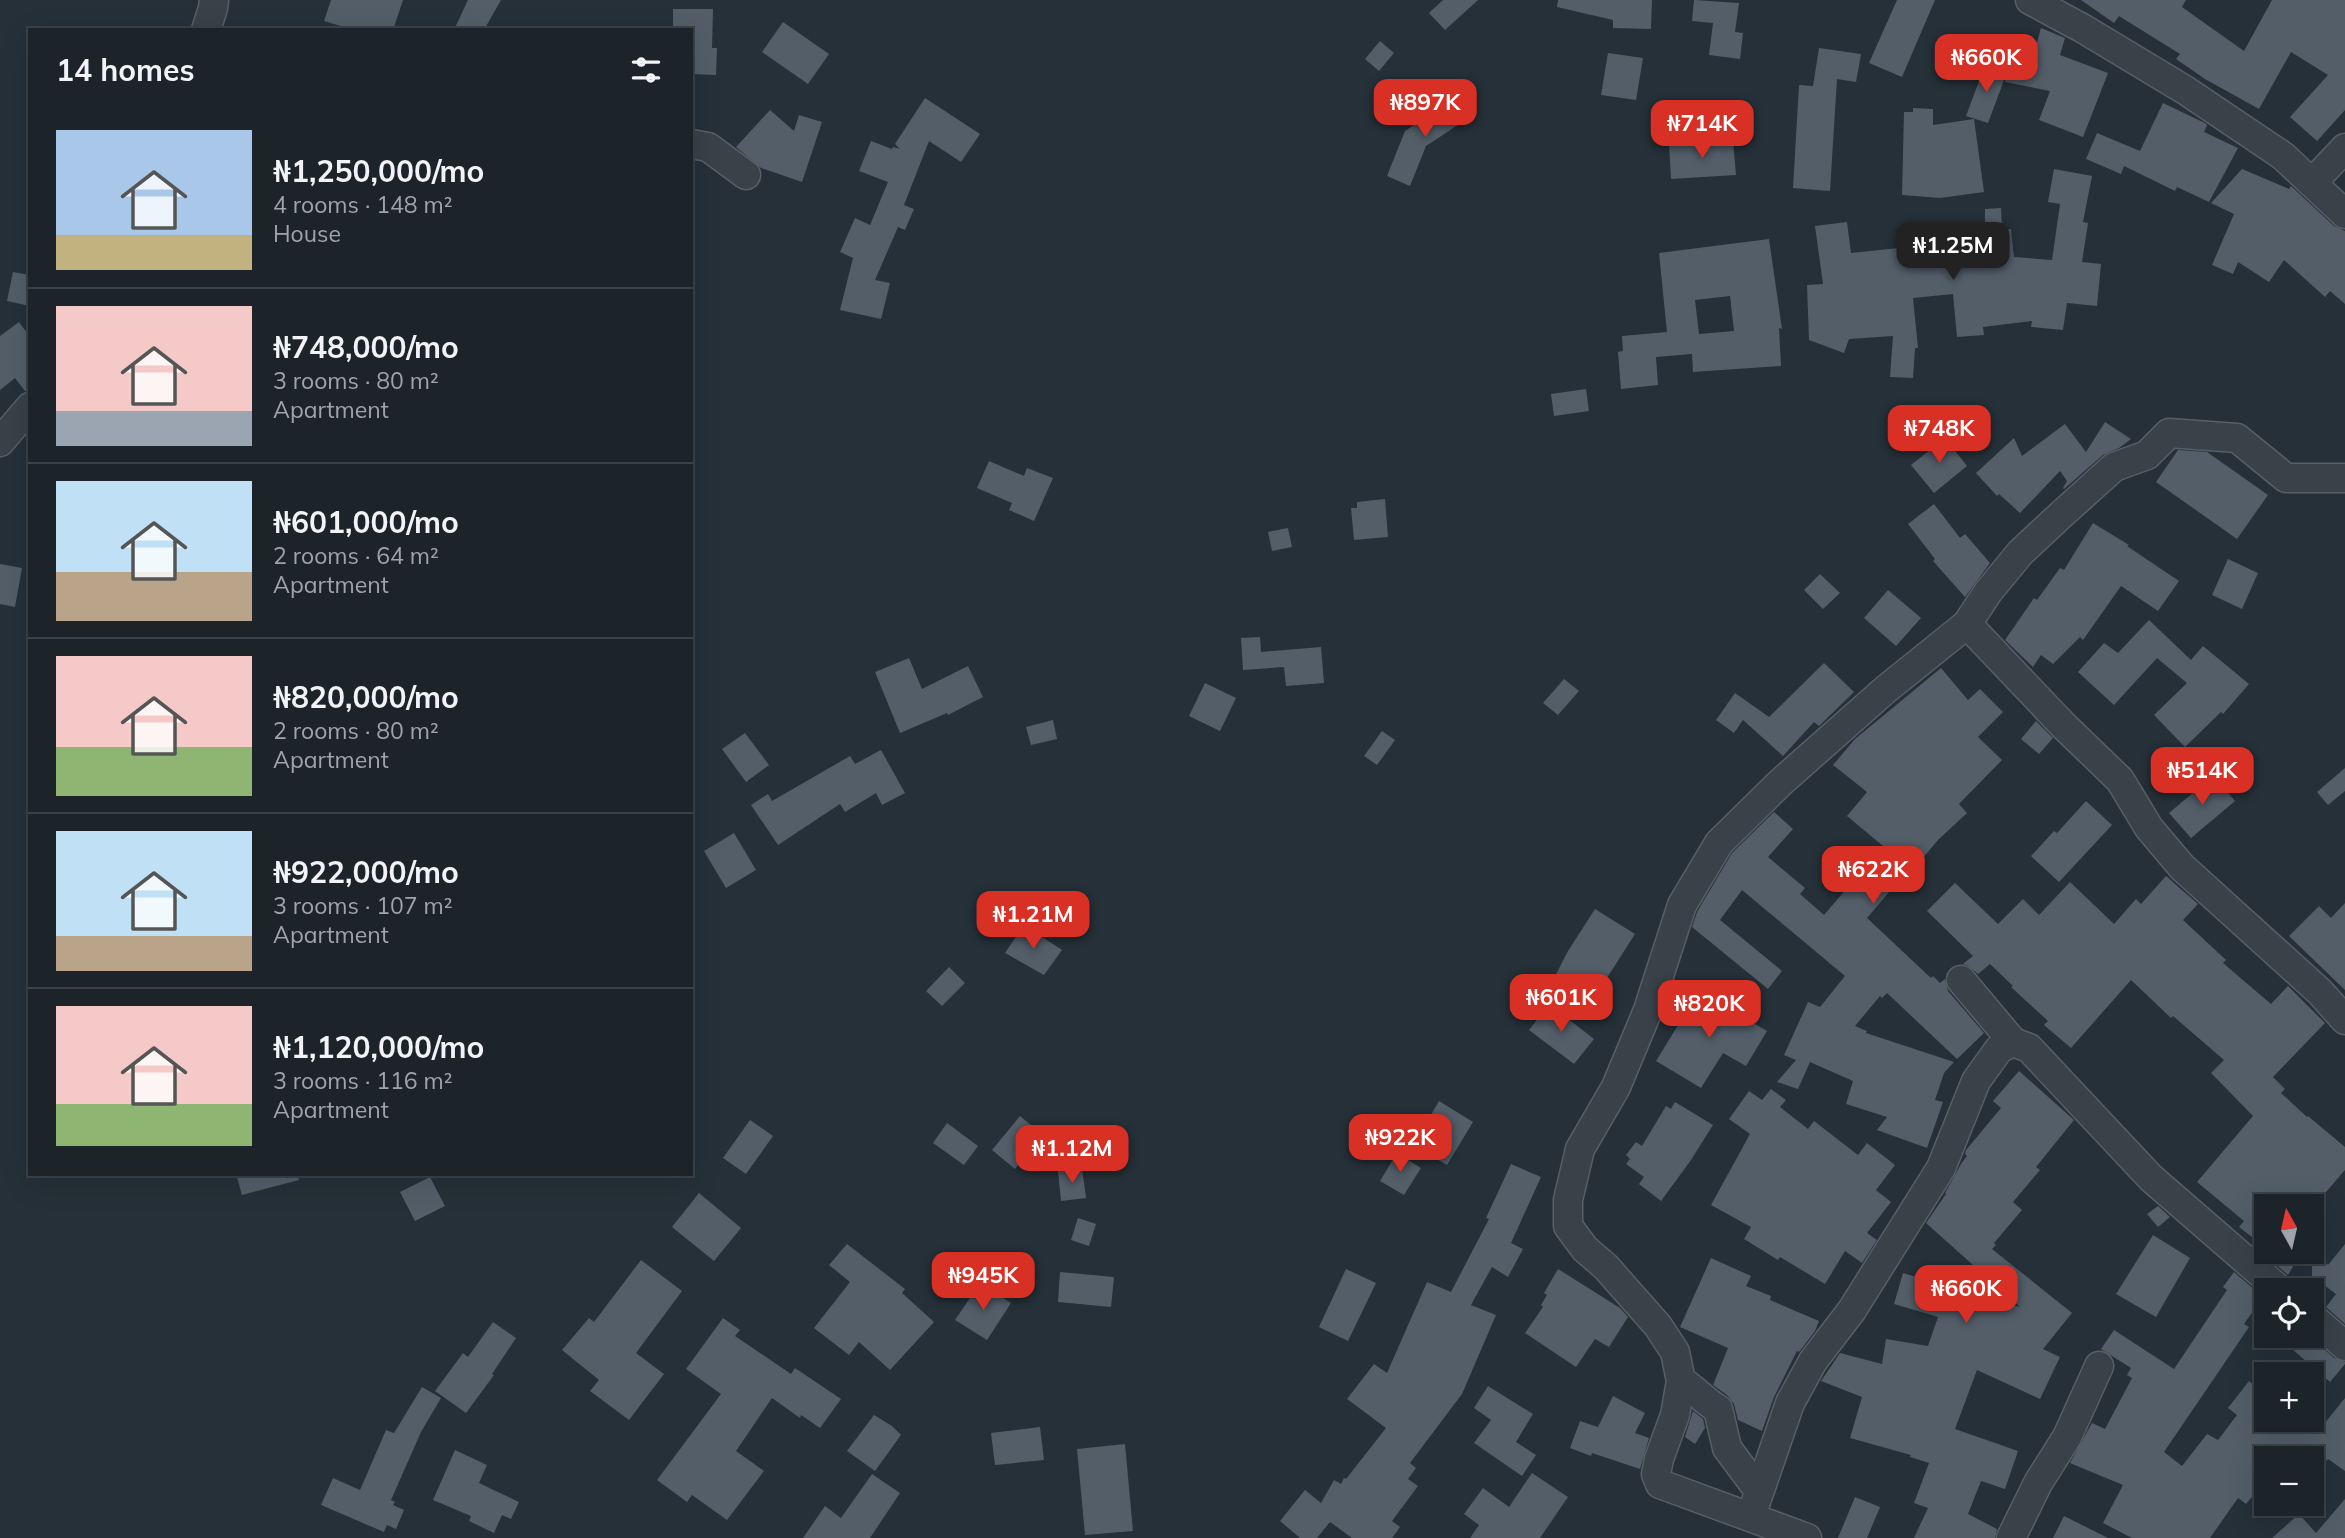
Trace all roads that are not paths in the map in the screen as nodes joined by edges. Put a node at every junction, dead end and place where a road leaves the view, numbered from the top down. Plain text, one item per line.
1 (214, 0) edge
2 (2044, 3) edge
3 (207, 28) edge
4 (693, 144) edge
5 (2345, 148) edge
6 (746, 175) dead end
7 (2312, 183) junction
8 (2345, 214) edge
9 (28, 409) edge
10 (0, 442) edge
11 (2345, 478) edge
12 (1967, 624) junction
13 (1961, 981) dead end
14 (2345, 1020) edge
15 (2013, 1042) junction
16 (2266, 1278) edge
17 (2324, 1328) edge
18 (2345, 1346) edge
19 (2099, 1366) dead end
20 (1681, 1381) junction
21 (1755, 1504) junction
22 (1807, 1538) edge
23 (2011, 1538) edge

1 - 3 street
2 - 7 street
4 - 6 street
5 - 7 street
7 - 8 street
9 - 10 street
11 - 12 street
12 - 14 street
12 - 20 street
13 - 15 street
15 - 16 street
15 - 21 street
17 - 18 street
19 - 23 street
20 - 21 street
20 - 21 street
21 - 22 street

